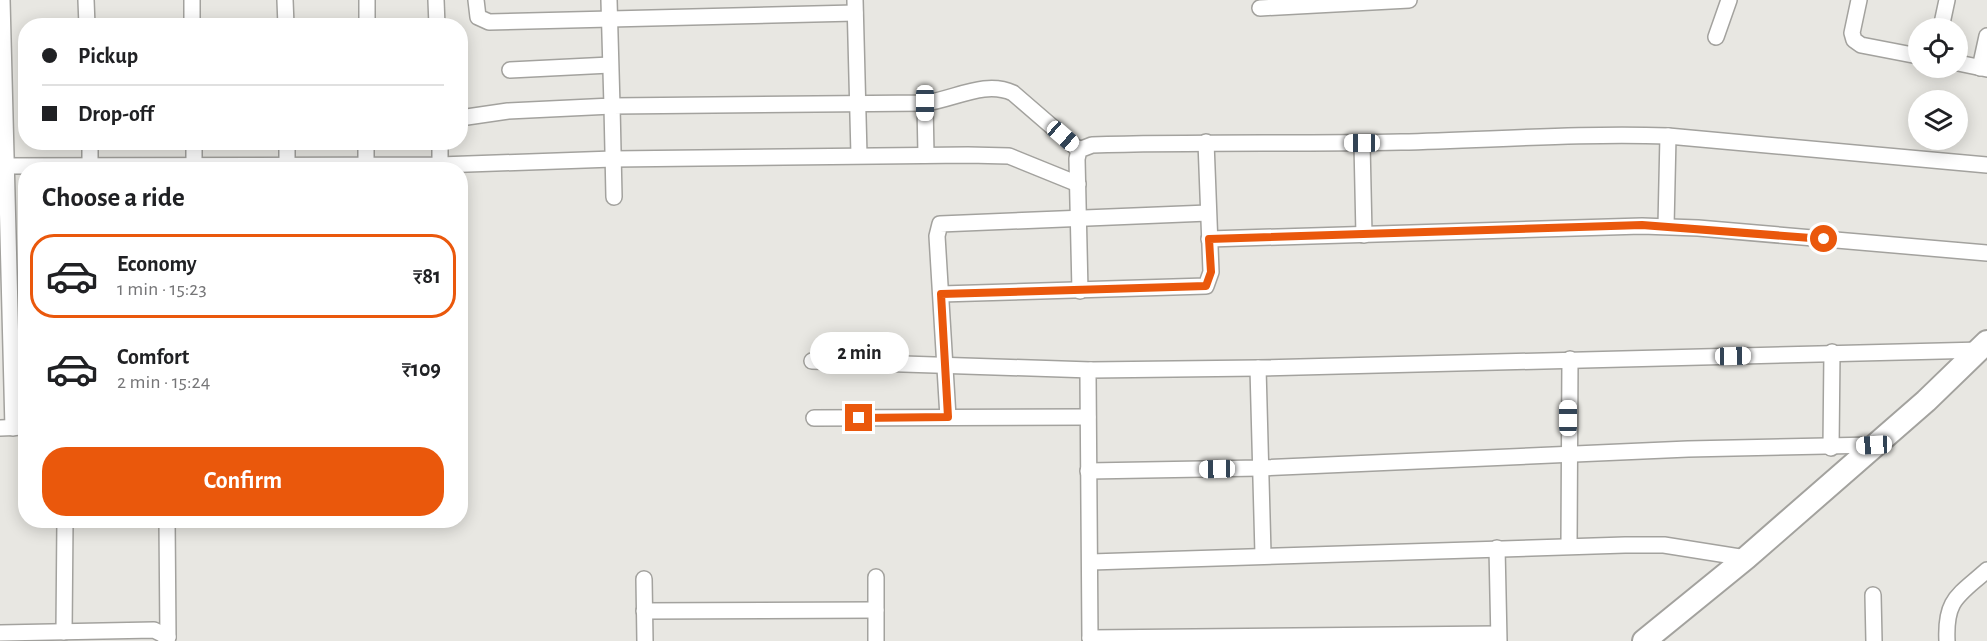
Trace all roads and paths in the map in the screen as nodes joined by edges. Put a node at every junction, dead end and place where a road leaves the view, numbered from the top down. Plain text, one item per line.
1 (2, 0) edge
2 (86, 0) edge
3 (192, 0) edge
4 (285, 0) edge
5 (367, 0) edge
6 (436, 0) edge
7 (476, 0) edge
8 (609, 0) edge
9 (1404, 0) edge
10 (1409, 0) edge
11 (1729, 0) edge
12 (1860, 0) edge
13 (1947, 0) edge
14 (1311, 3) edge
15 (855, 6) edge
16 (1260, 8) dead end
17 (87, 18) edge
18 (192, 18) edge
19 (286, 18) edge
20 (366, 18) edge
21 (437, 18) edge
22 (609, 18) junction
23 (1943, 18) edge
24 (1987, 36) edge
25 (1716, 37) dead end
26 (1908, 54) edge
27 (610, 65) junction
28 (1968, 65) edge
29 (1984, 69) edge
30 (510, 70) dead end
31 (858, 102) junction
32 (925, 103) junction
33 (612, 106) junction
34 (468, 117) edge
35 (1668, 136) junction
36 (1206, 142) junction
37 (1362, 143) junction
38 (1079, 150) junction
39 (859, 155) junction
40 (926, 155) junction
41 (613, 159) junction
42 (1987, 165) edge
43 (2, 166) edge
44 (18, 166) edge
45 (468, 166) edge
46 (1078, 184) junction
47 (614, 197) dead end
48 (1208, 213) junction
49 (1080, 218) junction
50 (1666, 226) junction
51 (1364, 235) junction
52 (1209, 239) junction
53 (1987, 254) edge
54 (1080, 291) junction
55 (941, 294) junction
56 (1985, 348) edge
57 (1832, 352) junction
58 (1570, 359) junction
59 (812, 361) dead end
60 (946, 365) junction
61 (1258, 368) junction
62 (1091, 370) junction
63 (948, 417) junction
64 (1088, 417) junction
65 (814, 418) dead end
66 (13, 428) edge
67 (1874, 445) junction
68 (1831, 448) junction
69 (1568, 454) junction
70 (1260, 468) junction
71 (1088, 471) junction
72 (65, 528) edge
73 (167, 528) edge
74 (1569, 546) junction
75 (1497, 548) junction
76 (1263, 554) junction
77 (1746, 558) junction
78 (1090, 562) junction
79 (1987, 570) edge
80 (876, 577) dead end
81 (644, 579) dead end
82 (1873, 595) dead end
83 (876, 610) junction
84 (644, 611) junction
85 (64, 632) junction
86 (0, 633) edge
87 (1499, 637) edge
88 (167, 639) edge
89 (1092, 640) edge
90 (645, 641) edge
91 (876, 641) edge
92 (1644, 641) edge
93 (1874, 641) edge
94 (1947, 641) edge

1 - 43 street
2 - 17 street
3 - 18 street
4 - 19 street
5 - 20 street
6 - 21 street
7 - 22 street
8 - 22 street
9 - 10 street
9 - 14 street
11 - 25 street
12 - 26 street
13 - 23 street
14 - 16 street
15 - 22 street
15 - 31 street
22 - 27 street
24 - 29 street
27 - 30 street
27 - 33 street
28 - 29 street
31 - 32 street
31 - 33 street
31 - 39 street
32 - 38 street
32 - 40 street
33 - 34 street
33 - 41 street
35 - 37 street
35 - 42 street
35 - 50 street
36 - 37 street
36 - 38 street
36 - 48 street
37 - 51 street
38 - 46 street
39 - 40 street
39 - 41 street
40 - 46 street
41 - 45 street
41 - 47 street
43 - 44 street
43 - 66 street
46 - 49 street
48 - 49 street
48 - 52 street
49 - 54 street
49 - 55 street
50 - 51 street
50 - 53 street
51 - 52 street
52 - 54 street
54 - 55 street
55 - 60 street
56 - 57 street
56 - 67 street
57 - 58 street
57 - 68 street
58 - 61 street
58 - 69 street
59 - 60 street
60 - 62 street
60 - 63 street
61 - 62 street
61 - 70 street
62 - 64 street
63 - 64 street
63 - 65 street
64 - 71 street
67 - 68 street
67 - 77 street
68 - 69 street
69 - 70 street
69 - 74 street
70 - 71 street
70 - 76 street
71 - 78 street
72 - 85 street
73 - 88 street
74 - 75 street
74 - 77 street
75 - 76 street
75 - 87 street
76 - 78 street
77 - 92 street
78 - 89 street
79 - 94 street
80 - 83 street
81 - 84 street
82 - 93 street
83 - 84 street
83 - 91 street
84 - 90 street
85 - 86 street
85 - 88 street
87 - 89 street

